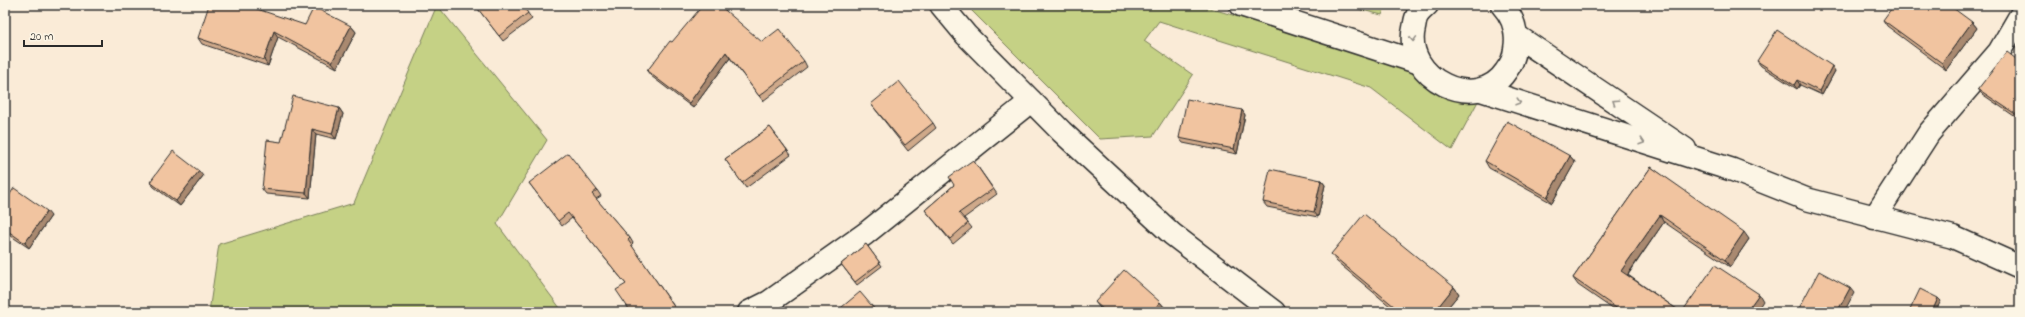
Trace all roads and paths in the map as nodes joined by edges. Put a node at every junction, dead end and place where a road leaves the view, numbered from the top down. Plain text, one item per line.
1 (941, 5) edge
2 (1241, 5) edge
3 (1428, 5) edge
4 (1502, 5) edge
5 (2020, 16) edge
6 (1517, 36) junction
7 (1417, 62) junction
8 (1481, 90) junction
9 (1031, 101) junction
10 (1706, 163) junction
11 (1874, 218) junction
12 (2020, 267) edge
13 (749, 312) edge
14 (1274, 312) edge

1 - 9 street
2 - 7 street
3 -> 7 street
4 - 6 street
5 - 11 street
6 - 8 street
10 -> 6 street
7 - 8 street
8 -> 10 street
9 - 13 street
9 - 14 street
10 - 11 street
11 - 12 street

